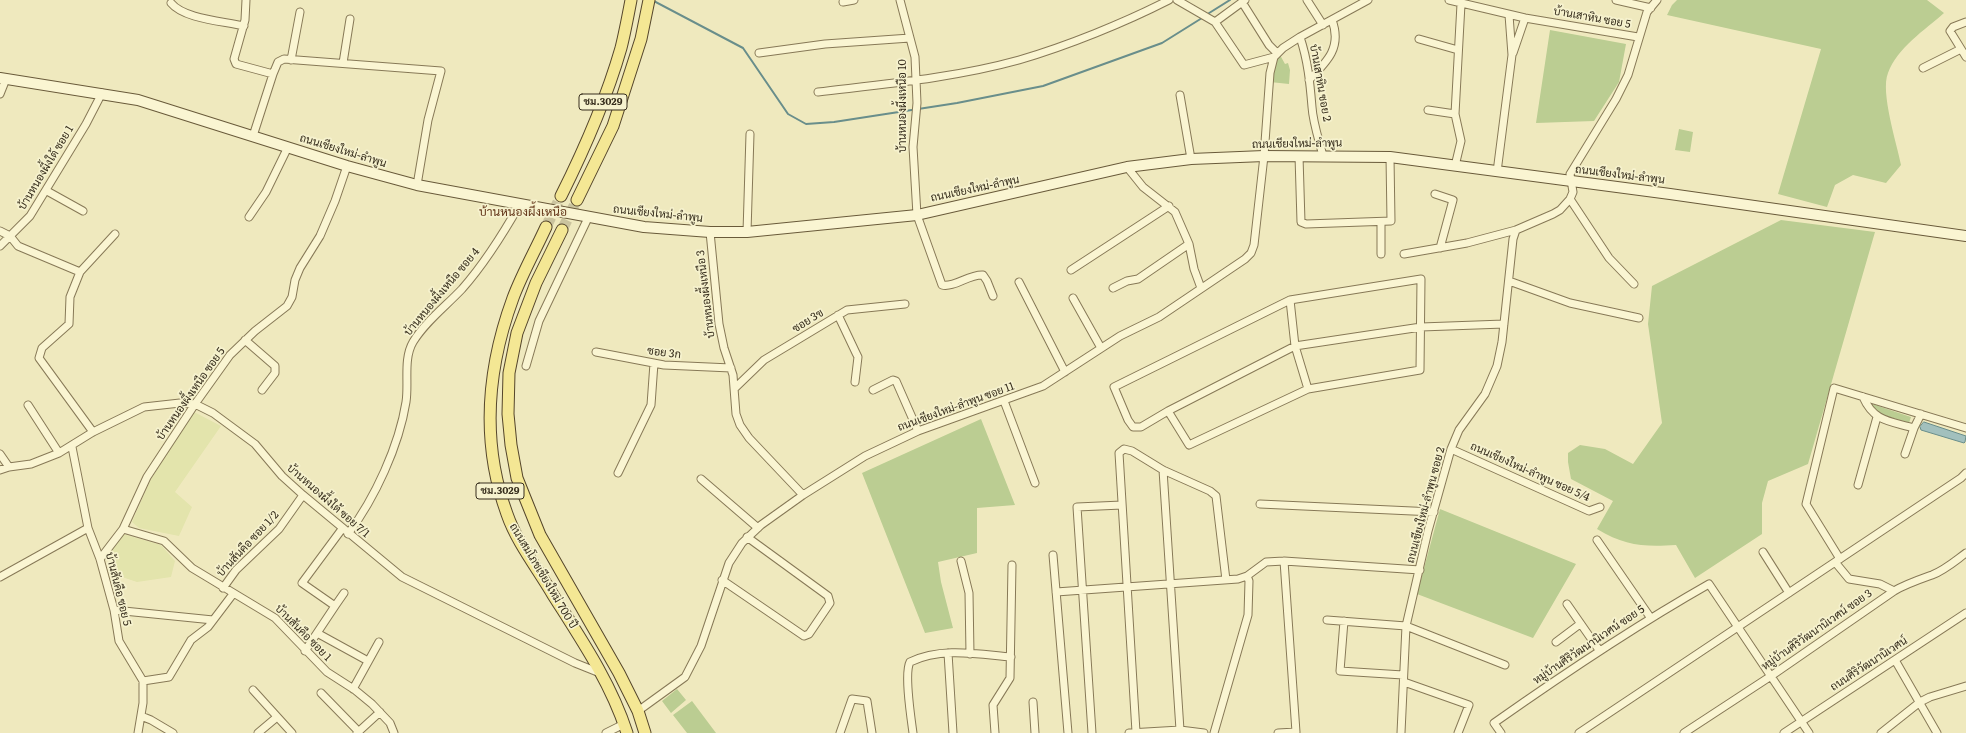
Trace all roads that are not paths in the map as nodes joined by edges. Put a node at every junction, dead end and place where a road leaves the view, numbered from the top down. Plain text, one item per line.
1 (246, 0) edge
2 (854, 0) edge
3 (900, 0) edge
4 (1169, 0) edge
5 (1178, 0) edge
6 (1307, 0) edge
7 (1368, 0) edge
8 (1449, 0) edge
9 (1616, 0) edge
10 (1657, 0) edge
11 (631, 1) edge
12 (1243, 1) edge
13 (171, 2) dead end
14 (844, 2) dead end
15 (1462, 4) junction
16 (648, 5) edge
17 (1650, 8) junction
18 (300, 12) dead end
19 (1509, 15) junction
20 (1525, 18) junction
21 (350, 19) dead end
22 (1332, 20) junction
23 (1215, 22) junction
24 (1966, 22) edge
25 (1323, 25) junction
26 (244, 26) junction
27 (1300, 37) junction
28 (1638, 37) junction
29 (910, 38) junction
30 (1419, 39) dead end
31 (1961, 49) junction
32 (1458, 50) junction
33 (760, 53) dead end
34 (1275, 55) junction
35 (1512, 55) junction
36 (1966, 57) edge
37 (287, 60) junction
38 (344, 63) junction
39 (1923, 68) dead end
40 (273, 74) junction
41 (3, 78) edge
42 (917, 79) junction
43 (1309, 80) junction
44 (818, 92) dead end
45 (102, 93) junction
46 (0, 94) edge
47 (1180, 95) dead end
48 (1428, 110) dead end
49 (1455, 114) junction
50 (750, 134) dead end
51 (253, 136) junction
52 (288, 147) junction
53 (1264, 156) junction
54 (1299, 156) junction
55 (1323, 156) junction
56 (1390, 157) junction
57 (1191, 159) junction
58 (347, 166) junction
59 (1455, 166) junction
60 (1127, 167) junction
61 (1497, 172) junction
62 (1573, 181) junction
63 (418, 185) junction
64 (47, 191) junction
65 (1435, 194) dead end
66 (561, 196) tunnel mouth
67 (1570, 199) junction
68 (576, 200) tunnel mouth
69 (520, 204) junction
70 (1169, 206) junction
71 (83, 211) dead end
72 (917, 215) junction
73 (249, 217) dead end
74 (588, 218) junction
75 (1381, 222) junction
76 (546, 227) tunnel mouth
77 (562, 230) tunnel mouth
78 (1516, 230) junction
79 (0, 231) edge
80 (710, 232) junction
81 (747, 232) junction
82 (115, 234) dead end
83 (10, 236) junction
84 (1966, 236) edge
85 (1189, 244) junction
86 (0, 246) edge
87 (1440, 248) junction
88 (1381, 254) dead end
89 (1404, 254) dead end
90 (1070, 270) dead end
91 (80, 272) junction
92 (1509, 280) junction
93 (1019, 282) dead end
94 (1634, 284) dead end
95 (1113, 288) dead end
96 (1201, 288) junction
97 (993, 296) dead end
98 (1072, 298) dead end
99 (1290, 300) junction
100 (905, 304) dead end
101 (838, 315) junction
102 (1639, 318) dead end
103 (1504, 324) junction
104 (1421, 327) junction
105 (245, 340) junction
106 (1295, 346) junction
107 (1101, 348) junction
108 (596, 352) dead end
109 (654, 363) junction
110 (526, 366) dead end
111 (731, 368) junction
112 (1065, 372) junction
113 (855, 382) dead end
114 (735, 388) junction
115 (1308, 389) junction
116 (262, 390) dead end
117 (873, 390) dead end
118 (1863, 397) junction
119 (1004, 401) junction
120 (195, 404) junction
121 (28, 405) dead end
122 (1168, 411) junction
123 (1921, 414) junction
124 (1877, 417) junction
125 (1914, 428) junction
126 (1966, 428) edge
127 (918, 431) junction
128 (93, 432) junction
129 (72, 447) junction
130 (1451, 449) junction
131 (59, 453) junction
132 (0, 454) edge
133 (1905, 454) dead end
134 (9, 467) junction
135 (0, 470) edge
136 (1163, 470) junction
137 (618, 473) dead end
138 (1966, 473) edge
139 (701, 479) dead end
140 (1035, 483) dead end
141 (1858, 486) dead end
142 (303, 495) junction
143 (803, 496) junction
144 (1260, 504) dead end
145 (1122, 505) junction
146 (1600, 507) dead end
147 (1434, 512) junction
148 (88, 528) junction
149 (758, 528) junction
150 (123, 529) junction
151 (342, 529) junction
152 (348, 534) junction
153 (747, 537) junction
154 (1597, 540) dead end
155 (1763, 552) dead end
156 (1966, 553) edge
157 (1053, 555) dead end
158 (100, 559) junction
159 (1838, 560) junction
160 (961, 561) dead end
161 (1284, 561) junction
162 (1012, 565) dead end
163 (1420, 570) junction
164 (1247, 576) junction
165 (0, 577) edge
166 (722, 580) junction
167 (1226, 580) junction
168 (1171, 583) junction
169 (1126, 587) junction
170 (223, 588) junction
171 (1082, 590) junction
172 (1894, 591) junction
173 (1056, 592) junction
174 (1789, 592) junction
175 (344, 593) dead end
176 (233, 594) junction
177 (1567, 604) dead end
178 (335, 606) junction
179 (114, 610) junction
180 (1966, 613) edge
181 (1650, 617) junction
182 (213, 620) junction
183 (1327, 620) dead end
184 (1344, 621) junction
185 (1580, 624) junction
186 (1406, 626) junction
187 (1737, 628) junction
188 (317, 633) junction
189 (379, 642) dead end
190 (1556, 642) dead end
191 (1599, 650) junction
192 (305, 651) junction
193 (948, 653) junction
194 (970, 654) junction
195 (1011, 657) junction
196 (1895, 660) junction
197 (368, 661) junction
198 (1505, 665) dead end
199 (602, 674) junction
200 (1771, 676) junction
201 (1404, 679) junction
202 (143, 681) junction
203 (1966, 686) edge
204 (353, 689) junction
205 (253, 690) dead end
206 (321, 693) dead end
207 (1032, 702) dead end
208 (1920, 702) junction
209 (638, 711) junction
210 (380, 712) junction
211 (141, 716) junction
212 (277, 717) junction
213 (1802, 722) junction
214 (626, 728) edge
215 (1180, 730) junction
216 (358, 732) edge
217 (138, 733) edge
218 (173, 733) edge
219 (258, 733) edge
220 (292, 733) edge
221 (394, 733) edge
222 (606, 733) edge
223 (645, 733) edge
224 (840, 733) edge
225 (872, 733) edge
226 (913, 733) edge
227 (953, 733) edge
228 (995, 733) edge
229 (1035, 733) edge
230 (1068, 733) edge
231 (1092, 733) edge
232 (1133, 733) edge
233 (1204, 733) edge
234 (1214, 733) edge
235 (1278, 733) edge
236 (1401, 733) edge
237 (1458, 733) edge
238 (1501, 733) edge
239 (1579, 733) edge
240 (1684, 733) edge
241 (1784, 733) edge
242 (1809, 733) edge
243 (1881, 733) edge
244 (1937, 733) edge

1 - 26 street
2 - 14 street
3 - 29 street, บ้านหนองผึ้งเหนือ 10
4 - 42 street
5 - 23 street
6 - 25 street
7 - 22 street
8 - 15 street, บ้านเสาหิน ซอย 5
9 - 17 street
10 - 17 street
11 - 66 main road, ชม.3029
12 - 23 street
12 - 34 street
13 - 26 street
15 - 19 street, บ้านเสาหิน ซอย 5
15 - 32 street
16 - 68 main road, ชม.3029
17 - 28 street
18 - 37 street
19 - 20 street, บ้านเสาหิน ซอย 5
19 - 35 street
20 - 28 street, บ้านเสาหิน ซอย 5
20 - 35 street
21 - 38 street
22 - 25 street
22 - 43 street
23 - 34 street
24 - 31 street
25 - 27 street
26 - 40 street
27 - 34 street
27 - 43 street, บ้านเสาหิน ซอย 2
28 - 62 street
29 - 33 street
29 - 42 street, บ้านหนองผึ้งเหนือ 10
30 - 32 street
31 - 36 street
31 - 39 street
32 - 49 street
34 - 53 street, ถนนเชียงใหม่-ลำพูน ซอย 11
35 - 61 street
37 - 38 street
37 - 40 street
38 - 63 street
40 - 51 street
41 - 45 main road, ถนนเชียงใหม่-ลำพูน
41 - 46 street
42 - 44 street
42 - 72 street, บ้านหนองผึ้งเหนือ 10
43 - 55 street, บ้านเสาหิน ซอย 2
45 - 51 main road, ถนนเชียงใหม่-ลำพูน
45 - 64 street, บ้านหนองผึ้งใต้ ซอย 1
47 - 57 street
48 - 49 street
49 - 59 street
50 - 81 street
51 - 52 main road, ถนนเชียงใหม่-ลำพูน
52 - 58 main road, ถนนเชียงใหม่-ลำพูน
52 - 73 street
53 - 54 main road, ถนนเชียงใหม่-ลำพูน
53 - 57 main road, ถนนเชียงใหม่-ลำพูน
53 - 96 street, ถนนเชียงใหม่-ลำพูน ซอย 11
54 - 55 main road, ถนนเชียงใหม่-ลำพูน
54 - 75 street
55 - 56 main road, ถนนเชียงใหม่-ลำพูน
56 - 59 main road, ถนนเชียงใหม่-ลำพูน
56 - 75 street
57 - 60 main road, ถนนเชียงใหม่-ลำพูน
58 - 63 main road, ถนนเชียงใหม่-ลำพูน
58 - 105 street, บ้านหนองผึ้งเหนือ ซอย 5
59 - 61 main road, ถนนเชียงใหม่-ลำพูน
60 - 70 street
60 - 72 main road, ถนนเชียงใหม่-ลำพูน
61 - 62 main road, ถนนเชียงใหม่-ลำพูน
62 - 67 street
62 - 84 main road, ถนนเชียงใหม่-ลำพูน
63 - 69 main road, ถนนเชียงใหม่-ลำพูน
64 - 71 street
64 - 83 street, บ้านหนองผึ้งใต้ ซอย 1
65 - 87 street
67 - 78 street
67 - 94 street
69 - 74 main road, ถนนเชียงใหม่-ลำพูน
69 - 152 street, บ้านหนองผึ้งเหนือ ซอย 4
70 - 85 street
70 - 90 street
72 - 81 main road, ถนนเชียงใหม่-ลำพูน
72 - 97 street, บ้านหนองผึ้งเหนือ 10
74 - 80 main road, ถนนเชียงใหม่-ลำพูน
74 - 110 street
75 - 88 street
76 - 199 main road, ถนนสมโภชเชียงใหม่ 700 ปี / ชม.3029
77 - 209 main road, ถนนสมโภชเชียงใหม่ 700 ปี / ชม.3029
78 - 87 street
78 - 92 street, ถนนเชียงใหม่-ลำพูน ซอย 2
79 - 83 street
80 - 81 main road, ถนนเชียงใหม่-ลำพูน
80 - 111 street, บ้านหนองผึ้งเหนือ 3
82 - 91 street
83 - 86 street, บ้านหนองผึ้งใต้ ซอย 1
83 - 91 street
85 - 95 street
85 - 96 street
87 - 89 street
91 - 128 street
92 - 102 street
92 - 103 street, ถนนเชียงใหม่-ลำพูน ซอย 2
93 - 112 street
96 - 107 street, ถนนเชียงใหม่-ลำพูน ซอย 11
98 - 107 street
99 - 104 street
99 - 106 street
99 - 122 street
100 - 101 street, ซอย 3ข
101 - 113 street
101 - 114 street, ซอย 3ข
103 - 104 street
103 - 130 street, ถนนเชียงใหม่-ลำพูน ซอย 2
104 - 106 street
104 - 115 street
105 - 116 street
105 - 120 street, บ้านหนองผึ้งเหนือ ซอย 5
106 - 115 street
106 - 122 street
107 - 112 street, ถนนเชียงใหม่-ลำพูน ซอย 11
108 - 109 street, ซอย 3ก
109 - 111 street, ซอย 3ก
109 - 137 street
111 - 114 street, บ้านหนองผึ้งเหนือ 3
112 - 119 street, ถนนเชียงใหม่-ลำพูน ซอย 11
114 - 143 street, บ้านหนองผึ้งเหนือ 3
115 - 122 street
117 - 127 street
118 - 123 street
118 - 124 street
118 - 159 street
119 - 127 street, ถนนเชียงใหม่-ลำพูน ซอย 11
119 - 140 street
120 - 128 street, บ้านหนองผึ้งใต้ ซอย 7/1
120 - 142 street, บ้านหนองผึ้งใต้ ซอย 7/1
120 - 150 street, บ้านหนองผึ้งเหนือ ซอย 5
121 - 131 street
123 - 125 street
123 - 126 street
124 - 125 street
124 - 141 street
125 - 133 street
127 - 143 street, ถนนเชียงใหม่-ลำพูน ซอย 11
128 - 129 street, บ้านหนองผึ้งใต้ ซอย 7/1
129 - 131 street, บ้านหนองผึ้งใต้ ซอย 7/1
129 - 148 street, บ้านสันคือ ซอย 5
130 - 146 street, ถนนเชียงใหม่-ลำพูน ซอย 5/4
130 - 147 street, ถนนเชียงใหม่-ลำพูน ซอย 2
131 - 134 street, บ้านหนองผึ้งใต้ ซอย 7/1
132 - 134 street
134 - 135 street, บ้านหนองผึ้งใต้ ซอย 7/1
136 - 145 street
136 - 167 street
136 - 168 street
138 - 159 street
139 - 149 street
142 - 151 street, บ้านหนองผึ้งใต้ ซอย 7/1
142 - 170 street, บ้านสันคือ ซอย 1/2
143 - 149 street, ถนนเชียงใหม่-ลำพูน ซอย 11
144 - 147 street
145 - 169 street
145 - 171 street
147 - 163 street, ถนนเชียงใหม่-ลำพูน ซอย 2
148 - 158 street, บ้านสันคือ ซอย 5
148 - 165 street
149 - 153 street, ถนนเชียงใหม่-ลำพูน ซอย 11
150 - 158 street, บ้านหนองผึ้งเหนือ ซอย 5
150 - 170 street, บ้านสันคือ ซอย 1
151 - 152 street, บ้านหนองผึ้งใต้ ซอย 7/1
151 - 178 street
152 - 199 street, บ้านหนองผึ้งใต้ ซอย 7/1
153 - 166 street, ถนนเชียงใหม่-ลำพูน ซอย 11
153 - 166 street
154 - 181 street
155 - 174 street
156 - 172 street, หมู่บ้านศิริวัฒนานิเวศน์ ซอย 3
157 - 173 street
158 - 179 street, บ้านสันคือ ซอย 5
159 - 172 street
159 - 174 street
160 - 194 street
161 - 163 street
161 - 164 street
161 - 235 street
162 - 195 street
163 - 186 street, ถนนเชียงใหม่-ลำพูน ซอย 2
164 - 167 street
164 - 234 street
166 - 209 street, ถนนเชียงใหม่-ลำพูน ซอย 11
167 - 168 street
168 - 169 street
168 - 215 street
169 - 171 street
169 - 232 street
170 - 176 street, บ้านสันคือ ซอย 1
171 - 173 street
171 - 231 street
172 - 200 street, หมู่บ้านศิริวัฒนานิเวศน์ ซอย 3
173 - 230 street
174 - 187 street
175 - 178 street
176 - 182 street
176 - 192 street, บ้านสันคือ ซอย 1
177 - 185 street
178 - 188 street
179 - 182 street
179 - 202 street, บ้านสันคือ ซอย 5
180 - 196 street, ถนนศิริวัฒนานิเวศน์
181 - 187 street, หมู่บ้านศิริวัฒนานิเวศน์ ซอย 5
181 - 191 street, หมู่บ้านศิริวัฒนานิเวศน์ ซอย 5
182 - 202 street
183 - 184 street
184 - 186 street
184 - 201 street
185 - 190 street
185 - 191 street
186 - 198 street
186 - 201 street, ถนนเชียงใหม่-ลำพูน ซอย 2
187 - 200 street
187 - 239 street
188 - 192 street
188 - 197 street
189 - 197 street
191 - 238 street, หมู่บ้านศิริวัฒนานิเวศน์ ซอย 5
192 - 204 street, บ้านสันคือ ซอย 1
193 - 194 street
193 - 226 street
193 - 227 street
194 - 195 street
195 - 228 street
196 - 208 street
196 - 213 street, ถนนศิริวัฒนานิเวศน์
197 - 204 street
199 - 214 main road, ถนนสมโภชเชียงใหม่ 700 ปี / ชม.3029
200 - 213 street
200 - 240 street, หมู่บ้านศิริวัฒนานิเวศน์ ซอย 3
201 - 236 street, ถนนเชียงใหม่-ลำพูน ซอย 2
201 - 237 street
202 - 211 street
203 - 208 street
204 - 210 street, บ้านสันคือ ซอย 1
205 - 212 street
206 - 216 street
207 - 229 street
208 - 243 street
208 - 244 street
209 - 223 main road, ถนนสมโภชเชียงใหม่ 700 ปี / ชม.3029
210 - 216 street
210 - 221 street, บ้านสันคือ ซอย 1
211 - 217 street
211 - 218 street
212 - 219 street
212 - 220 street
213 - 241 street, ถนนศิริวัฒนานิเวศน์
213 - 242 street
214 - 222 street
215 - 232 street
215 - 233 street
224 - 225 street

